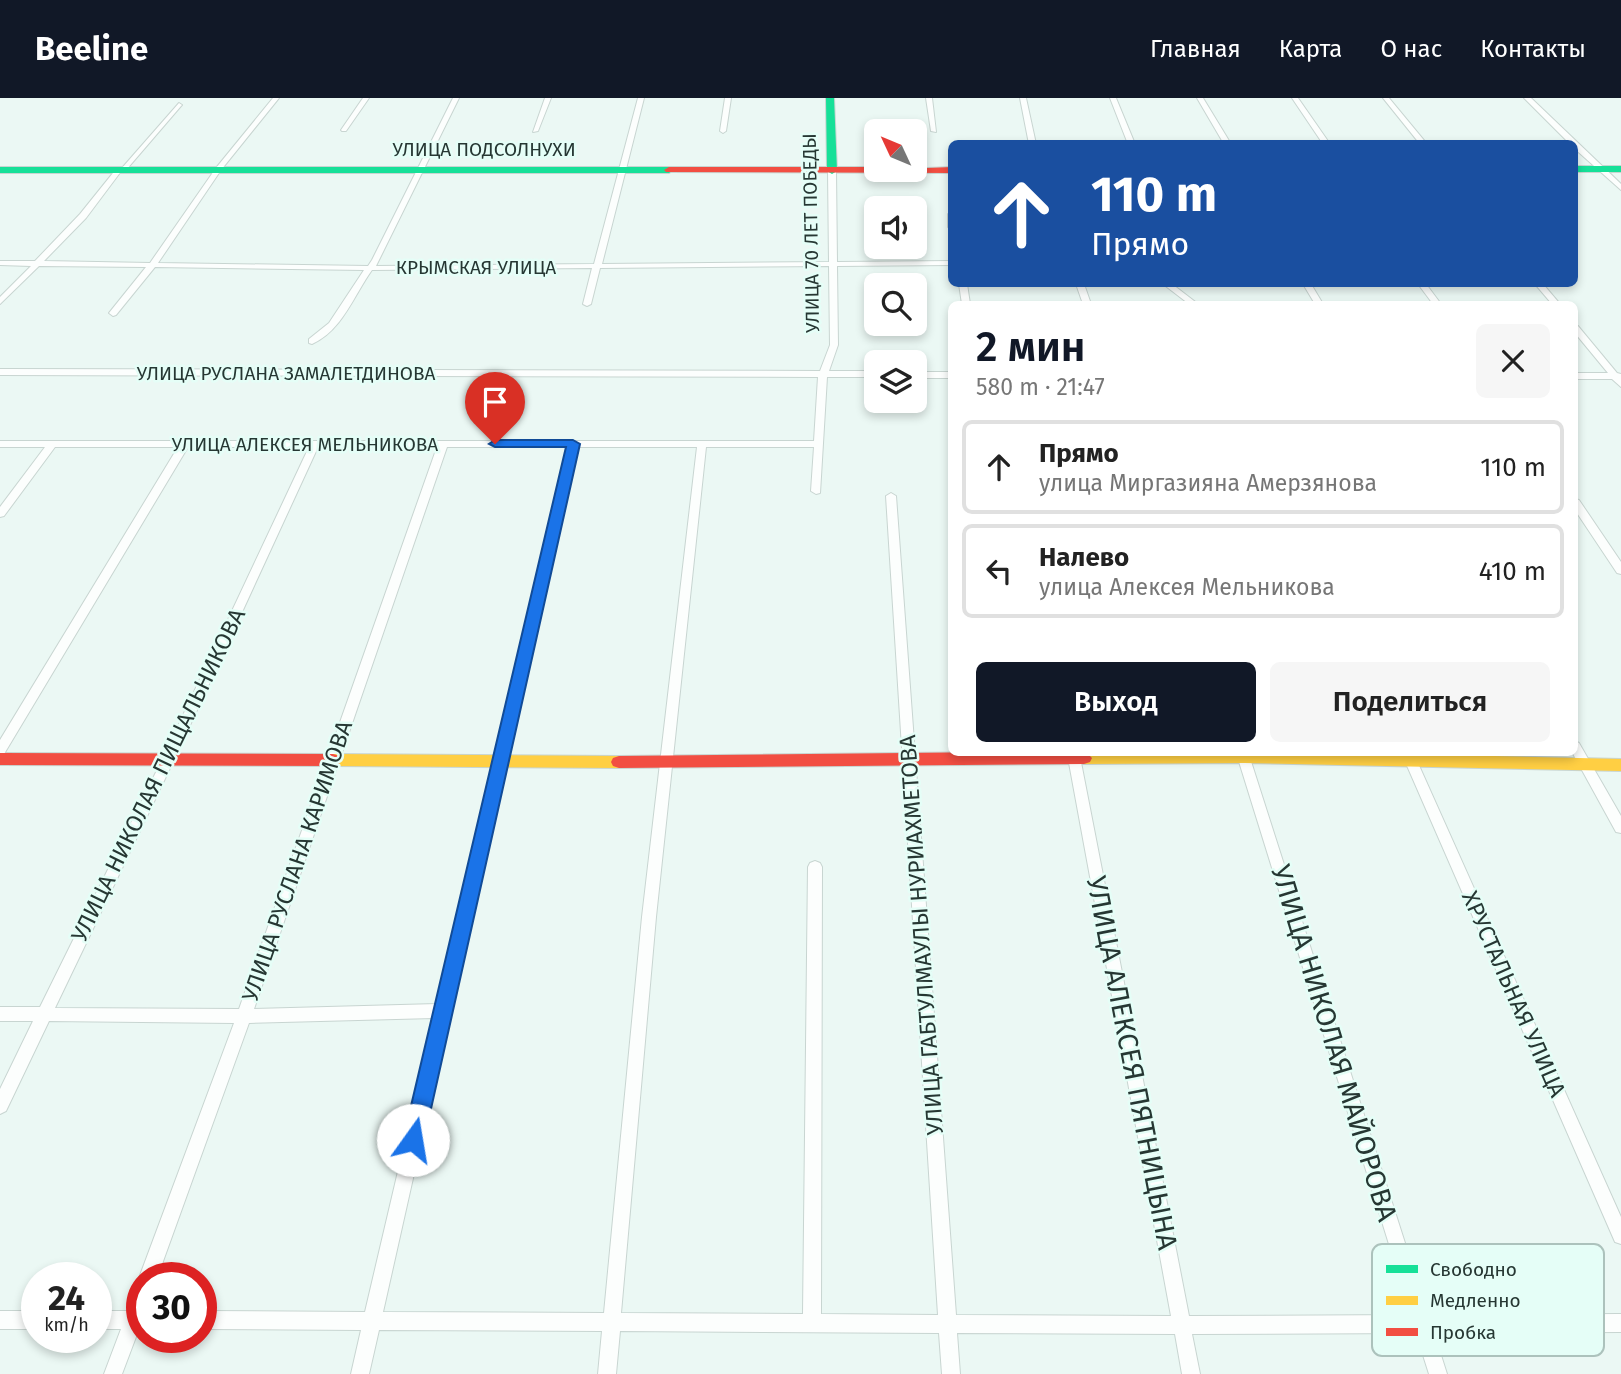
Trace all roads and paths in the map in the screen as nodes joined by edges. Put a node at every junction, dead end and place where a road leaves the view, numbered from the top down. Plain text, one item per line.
1 (276, 98) edge
2 (366, 98) edge
3 (456, 98) edge
4 (548, 98) edge
5 (641, 98) edge
6 (728, 98) edge
7 (830, 98) edge
8 (929, 98) edge
9 (1023, 98) edge
10 (1113, 98) edge
11 (1200, 98) edge
12 (1295, 98) edge
13 (1386, 98) edge
14 (1527, 98) edge
15 (179, 104) dead end
16 (344, 130) dead end
17 (535, 131) dead end
18 (723, 131) dead end
19 (933, 131) dead end
20 (1032, 140) edge
21 (1130, 140) edge
22 (1226, 140) edge
23 (1324, 140) edge
24 (1421, 140) edge
25 (1570, 140) edge
26 (1578, 148) edge
27 (1600, 168) junction
28 (122, 169) junction
29 (218, 169) junction
30 (1578, 169) edge
31 (1621, 169) edge
32 (623, 170) junction
33 (832, 170) junction
34 (948, 170) edge
35 (421, 171) junction
36 (0, 172) edge
37 (1621, 188) edge
38 (34, 263) junction
39 (948, 263) edge
40 (0, 264) edge
41 (835, 265) junction
42 (599, 266) junction
43 (151, 267) junction
44 (370, 268) junction
45 (1171, 287) edge
46 (1542, 287) edge
47 (1190, 301) edge
48 (1553, 301) edge
49 (0, 302) edge
50 (587, 304) dead end
51 (113, 313) dead end
52 (1578, 331) edge
53 (312, 341) dead end
54 (0, 372) edge
55 (824, 374) junction
56 (864, 374) edge
57 (927, 375) edge
58 (948, 375) edge
59 (1578, 376) edge
60 (1619, 379) edge
61 (0, 444) edge
62 (52, 444) junction
63 (185, 444) junction
64 (315, 444) junction
65 (443, 444) junction
66 (573, 444) junction
67 (702, 444) junction
68 (819, 444) junction
69 (816, 491) dead end
70 (891, 496) dead end
71 (1578, 506) edge
72 (0, 514) edge
73 (1621, 570) edge
74 (0, 751) edge
75 (1578, 751) edge
76 (1073, 756) edge
77 (1243, 756) edge
78 (1299, 756) edge
79 (1410, 758) edge
80 (0, 759) edge
81 (168, 760) junction
82 (331, 760) junction
83 (909, 760) junction
84 (499, 761) junction
85 (666, 762) junction
86 (1621, 765) edge
87 (1586, 766) junction
88 (1621, 828) edge
89 (815, 867) dead end
90 (462, 929) joint
91 (443, 1010) junction
92 (0, 1014) edge
93 (44, 1014) junction
94 (244, 1016) junction
95 (0, 1106) edge
96 (1621, 1236) edge
97 (1397, 1244) edge
98 (154, 1262) edge
99 (0, 1320) edge
100 (21, 1320) edge
101 (217, 1320) edge
102 (372, 1320) junction
103 (613, 1321) junction
104 (812, 1321) junction
105 (948, 1321) junction
106 (1372, 1324) edge
107 (1182, 1325) junction
108 (126, 1345) edge
109 (1432, 1356) edge
110 (113, 1374) edge
111 (360, 1374) edge
112 (607, 1374) edge
113 (951, 1374) edge
114 (1191, 1374) edge
115 (1438, 1374) edge

1 - 29 street
2 - 16 street
3 - 35 street
4 - 17 street
5 - 32 street
6 - 18 street
7 - 33 street, УЛИЦА 70 ЛЕТ ПОБЕДЫ
8 - 19 street
9 - 20 street
10 - 21 street
11 - 22 street
12 - 23 street
13 - 24 street
14 - 25 street
15 - 28 street
26 - 27 street
27 - 30 street
27 - 31 street
27 - 37 street
28 - 29 street, УЛИЦА ПОДСОЛНУХИ
28 - 36 street, УЛИЦА ПОДСОЛНУХИ
28 - 38 street
29 - 35 street, УЛИЦА ПОДСОЛНУХИ
29 - 43 street
32 - 33 street, УЛИЦА ПОДСОЛНУХИ
32 - 35 street, УЛИЦА ПОДСОЛНУХИ
32 - 42 street
33 - 34 street, УЛИЦА ПОДСОЛНУХИ
33 - 41 street, УЛИЦА 70 ЛЕТ ПОБЕДЫ
35 - 44 street
38 - 40 street, КРЫМСКАЯ УЛИЦА
38 - 43 street, КРЫМСКАЯ УЛИЦА
38 - 49 street
39 - 41 street, КРЫМСКАЯ УЛИЦА
41 - 42 street, КРЫМСКАЯ УЛИЦА
41 - 55 street, УЛИЦА 70 ЛЕТ ПОБЕДЫ
42 - 44 street, КРЫМСКАЯ УЛИЦА
42 - 50 street
43 - 44 street, КРЫМСКАЯ УЛИЦА
43 - 51 street
44 - 53 street
45 - 47 street
46 - 48 street
52 - 60 street
54 - 55 street, УЛИЦА РУСЛАНА ЗАМАЛЕТДИНОВА
55 - 56 street, УЛИЦА РУСЛАНА ЗАМАЛЕТДИНОВА
55 - 68 street, УЛИЦА 70 ЛЕТ ПОБЕДЫ
57 - 58 street
59 - 60 street
61 - 62 street, УЛИЦА АЛЕКСЕЯ МЕЛЬНИКОВА
62 - 63 street, УЛИЦА АЛЕКСЕЯ МЕЛЬНИКОВА
62 - 72 street
63 - 64 street, УЛИЦА АЛЕКСЕЯ МЕЛЬНИКОВА
63 - 74 street
64 - 65 street, УЛИЦА АЛЕКСЕЯ МЕЛЬНИКОВА
64 - 81 street, УЛИЦА НИКОЛАЯ ПИЩАЛЬНИКОВА
65 - 66 street, УЛИЦА АЛЕКСЕЯ МЕЛЬНИКОВА
65 - 82 street, УЛИЦА РУСЛАНА КАРИМОВА
66 - 67 street, УЛИЦА АЛЕКСЕЯ МЕЛЬНИКОВА
66 - 84 street
67 - 68 street, УЛИЦА АЛЕКСЕЯ МЕЛЬНИКОВА
67 - 85 street
68 - 69 street, УЛИЦА 70 ЛЕТ ПОБЕДЫ
70 - 83 street, УЛИЦА ГАБТУЛМАУЛЫ НУРИАХМЕТОВА
71 - 73 street
75 - 87 street
76 - 83 street
76 - 107 street, УЛИЦА АЛЕКСЕЯ ПЯТНИЦЫНА
77 - 97 street, УЛИЦА НИКОЛАЯ МАЙОРОВА
78 - 79 street
79 - 87 street
79 - 96 street, ХРУСТАЛЬНАЯ УЛИЦА
80 - 81 street
81 - 82 street
81 - 93 street, УЛИЦА НИКОЛАЯ ПИЩАЛЬНИКОВА
82 - 84 street
82 - 94 street, УЛИЦА РУСЛАНА КАРИМОВА
83 - 85 street
83 - 105 street, УЛИЦА ГАБТУЛМАУЛЫ НУРИАХМЕТОВА
84 - 85 street
84 - 90 street
85 - 103 street
86 - 87 street
87 - 88 street
89 - 104 street
90 - 91 street
91 - 94 street
91 - 102 street
92 - 93 street
93 - 94 street
93 - 95 street, УЛИЦА НИКОЛАЯ ПИЩАЛЬНИКОВА
94 - 98 street, УЛИЦА РУСЛАНА КАРИМОВА
99 - 100 street
101 - 102 street
102 - 103 street
102 - 111 street
103 - 104 street
103 - 112 street
104 - 105 street
105 - 107 street
105 - 113 street, УЛИЦА ГАБТУЛМАУЛЫ НУРИАХМЕТОВА
106 - 107 street
107 - 114 street, УЛИЦА АЛЕКСЕЯ ПЯТНИЦЫНА
108 - 110 street
109 - 115 street, УЛИЦА НИКОЛАЯ МАЙОРОВА

